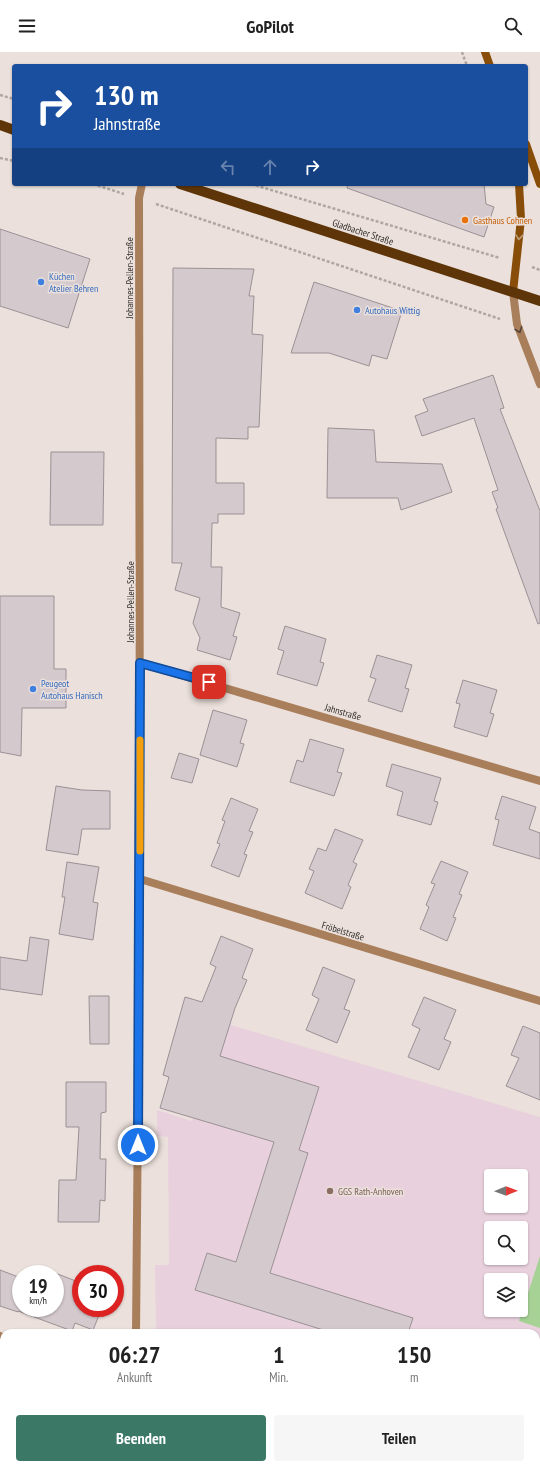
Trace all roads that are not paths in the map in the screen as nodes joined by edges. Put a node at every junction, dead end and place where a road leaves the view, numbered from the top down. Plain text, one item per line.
1 (485, 52) edge
2 (489, 64) edge
3 (0, 125) edge
4 (12, 129) edge
5 (528, 150) edge
6 (540, 184) edge
7 (142, 186) edge
8 (186, 186) edge
9 (519, 186) edge
10 (513, 292) junction
11 (540, 301) edge
12 (540, 384) edge
13 (140, 663) junction
14 (540, 781) edge
15 (140, 880) junction
16 (540, 1001) edge
17 (136, 1329) edge

1 - 2 main road
3 - 4 main road
5 - 6 main road
7 - 13 street, Johannes-Pellen-Straße
8 - 10 main road, Gladbacher Straße
9 -> 10 main road
10 - 11 main road, Gladbacher Straße
10 -> 12 street
13 - 14 street, Jahnstraße
13 - 15 street, Johannes-Pellen-Straße
15 - 16 street, Fröbelstraße
15 - 17 street, Johannes-Pellen-Straße

